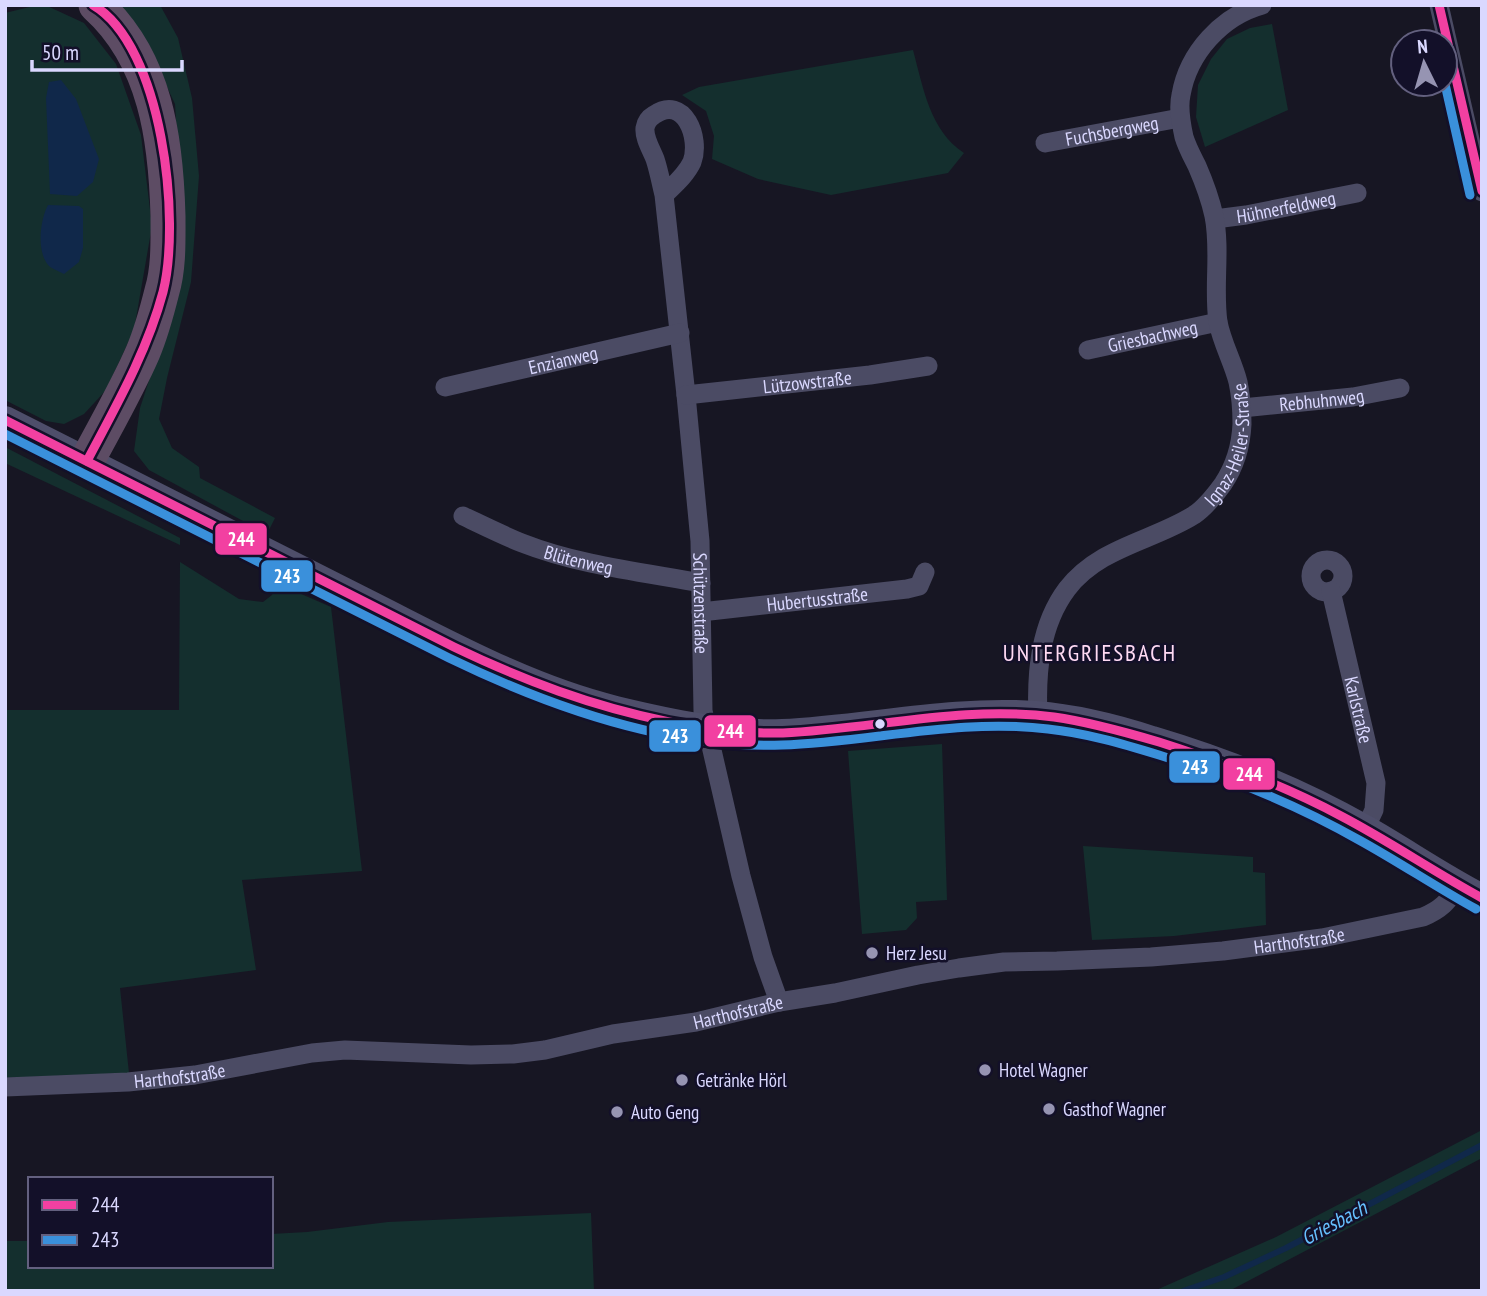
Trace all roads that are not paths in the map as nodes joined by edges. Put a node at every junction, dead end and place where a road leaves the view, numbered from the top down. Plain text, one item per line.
1 (1262, 5) edge
2 (1439, 5) edge
3 (96, 6) edge
4 (1180, 118) junction
5 (1045, 143) dead end
6 (1482, 192) edge
7 (1357, 193) dead end
8 (664, 195) dead end
9 (1214, 219) junction
10 (1218, 322) junction
11 (680, 333) junction
12 (1088, 350) dead end
13 (928, 366) dead end
14 (445, 387) dead end
15 (1400, 388) dead end
16 (686, 395) junction
17 (1242, 408) junction
18 (5, 420) edge
19 (87, 461) junction
20 (463, 516) dead end
21 (925, 572) dead end
22 (701, 583) junction
23 (1331, 591) dead end
24 (702, 612) junction
25 (1038, 716) junction
26 (706, 728) junction
27 (1365, 829) junction
28 (1470, 892) edge
29 (779, 1002) junction
30 (5, 1087) edge

1 - 4 street, Ignaz-Heiler-Straße
2 - 6 street
3 - 19 highway
4 - 5 street, Fuchsbergweg
4 - 9 street, Ignaz-Heiler-Straße
7 - 9 street, Hühnerfeldweg
8 - 11 street, Schützenstraße
9 - 10 street, Ignaz-Heiler-Straße
10 - 12 street, Griesbachweg
10 - 17 street, Ignaz-Heiler-Straße
11 - 14 street, Enzianweg
11 - 16 street, Schützenstraße
13 - 16 street, Lützowstraße
15 - 17 street, Rebhuhnweg
16 - 22 street, Schützenstraße
17 - 25 street, Ignaz-Heiler-Straße
18 - 19 main road
19 - 26 main road
20 - 22 street, Blütenweg
21 - 24 street, Hubertusstraße
22 - 24 street, Schützenstraße
23 - 27 street, Karlstraße
24 - 26 street, Schützenstraße
25 - 26 main road
25 - 27 main road
26 - 29 street, Schützenstraße
27 - 28 main road
28 - 29 street, Harthofstraße
29 - 30 street, Harthofstraße

